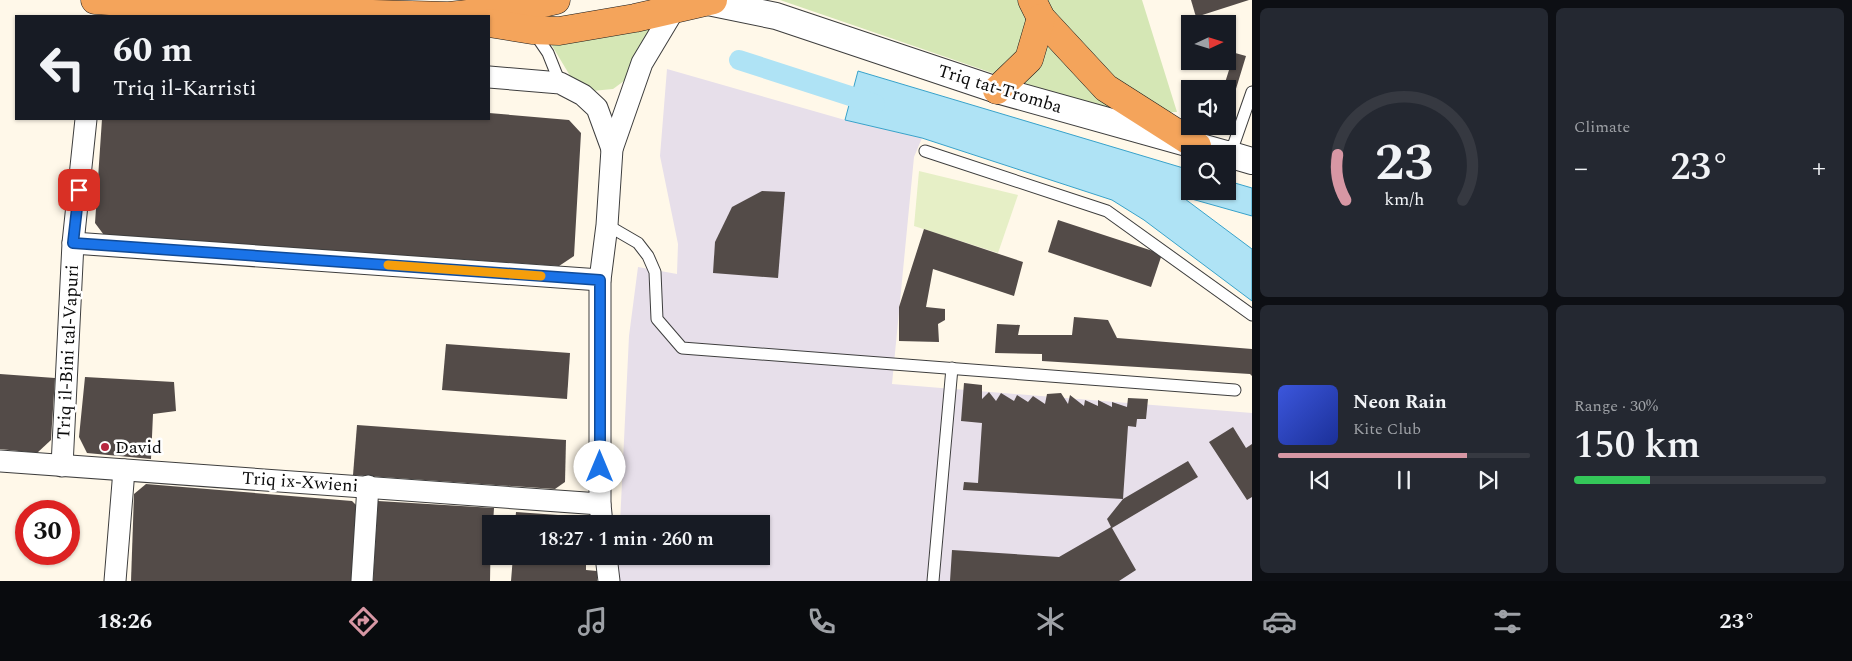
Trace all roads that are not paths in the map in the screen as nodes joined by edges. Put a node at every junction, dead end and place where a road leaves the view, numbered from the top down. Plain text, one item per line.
1 (97, 0) edge
2 (556, 0) edge
3 (710, 1) edge
4 (675, 8) junction
5 (1036, 9) edge
6 (96, 15) edge
7 (413, 15) edge
8 (460, 15) edge
9 (490, 23) edge
10 (532, 30) junction
11 (490, 77) edge
12 (560, 83) junction
13 (997, 90) junction
14 (1252, 92) edge
15 (86, 120) edge
16 (1193, 145) edge
17 (1195, 145) edge
18 (612, 149) junction
19 (1236, 149) edge
20 (925, 151) dead end
21 (607, 225) junction
22 (73, 243) junction
23 (600, 280) junction
24 (1252, 315) edge
25 (952, 368) junction
26 (1235, 390) dead end
27 (0, 461) edge
28 (62, 466) junction
29 (124, 470) junction
30 (368, 486) junction
31 (601, 514) edge
32 (607, 565) edge
33 (115, 581) edge
34 (362, 581) edge
35 (608, 581) edge
36 (933, 581) edge

1 - 6 street
1 - 7 highway
2 - 8 highway
3 - 4 highway
3 - 13 street, Triq tat-Tromba
4 - 10 highway
4 - 18 street
5 - 13 highway
5 - 17 highway
9 - 10 highway
10 - 12 lane
11 - 12 street
12 - 18 street
13 - 16 street, Triq tat-Tromba
14 - 19 lane
15 - 22 street, Triq il-Bini tal-Vapuri
18 - 21 street
20 - 24 lane
21 - 23 street
21 - 25 lane
22 - 23 street
22 - 28 street, Triq il-Bini tal-Vapuri
23 - 31 street
25 - 26 lane
25 - 36 lane
27 - 28 street, Triq ix-Xwieni
28 - 29 street, Triq ix-Xwieni
29 - 30 street, Triq ix-Xwieni
29 - 33 street
30 - 31 street, Triq ix-Xwieni
30 - 34 street
32 - 35 street

